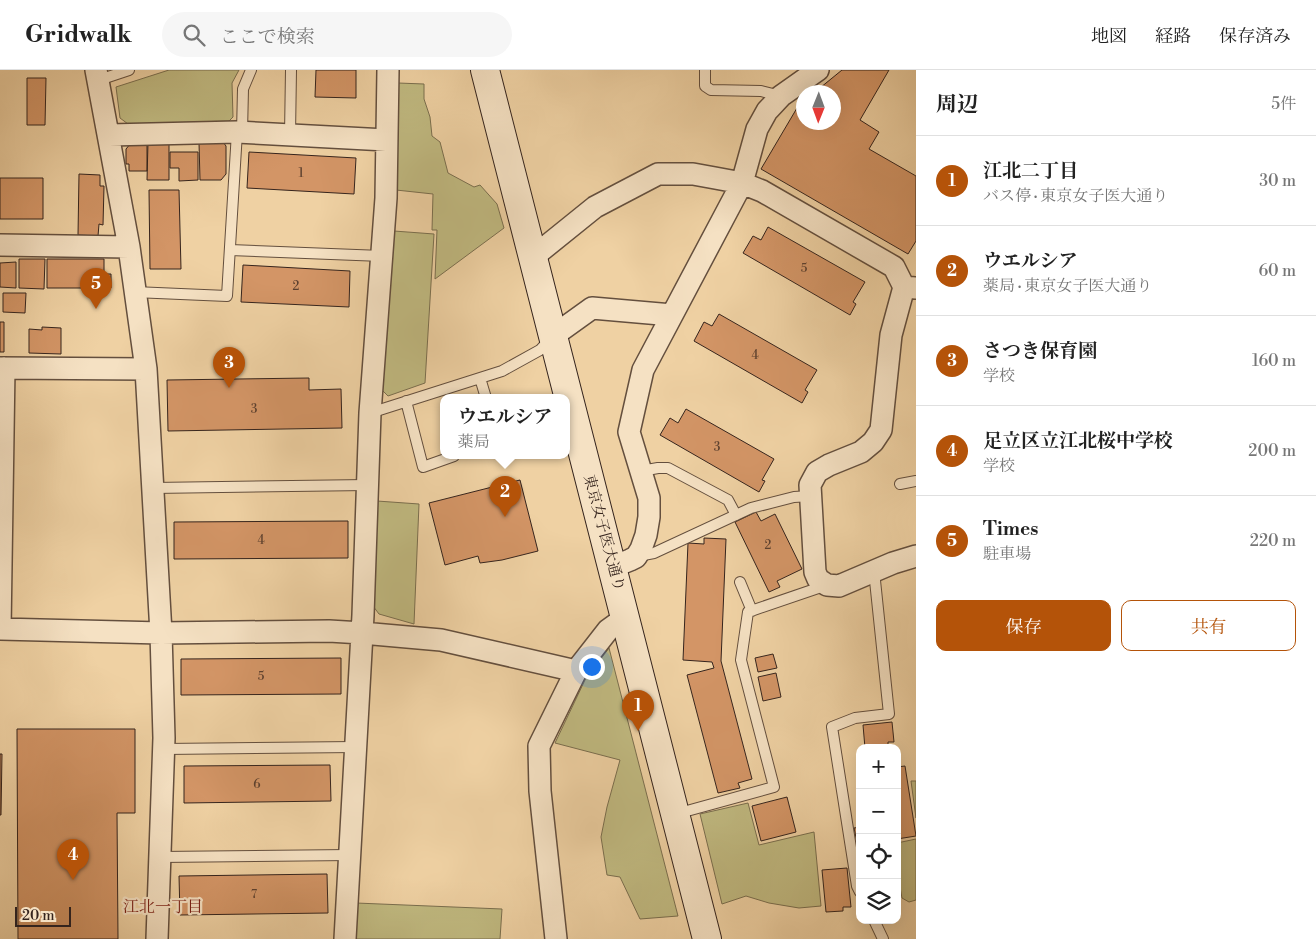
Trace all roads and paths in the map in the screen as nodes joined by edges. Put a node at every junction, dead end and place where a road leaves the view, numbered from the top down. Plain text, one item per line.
1 (129, 70) edge
2 (251, 70) edge
3 (291, 70) edge
4 (388, 70) edge
5 (485, 70) edge
6 (705, 70) edge
7 (818, 70) edge
8 (98, 75) edge
9 (781, 96) junction
10 (239, 132) junction
11 (109, 135) junction
12 (290, 135) junction
13 (386, 140) junction
14 (742, 183) junction
15 (0, 245) edge
16 (129, 247) junction
17 (230, 250) junction
18 (382, 256) junction
19 (533, 257) junction
20 (910, 288) edge
21 (134, 292) junction
22 (672, 315) junction
23 (553, 336) junction
24 (2, 368) edge
25 (146, 369) junction
26 (480, 378) junction
27 (485, 394) edge
28 (406, 401) junction
29 (370, 413) junction
30 (445, 459) edge
31 (641, 471) junction
32 (916, 481) edge
33 (900, 484) dead end
34 (367, 486) junction
35 (153, 488) junction
36 (811, 496) junction
37 (1, 498) edge
38 (736, 515) junction
39 (916, 556) edge
40 (624, 562) junction
41 (874, 571) junction
42 (740, 582) dead end
43 (827, 585) junction
44 (752, 611) junction
45 (626, 617) junction
46 (0, 629) edge
47 (161, 633) junction
48 (362, 633) junction
49 (576, 671) junction
50 (356, 747) junction
51 (164, 749) junction
52 (676, 814) junction
53 (350, 855) junction
54 (160, 857) junction
55 (856, 886) edge
56 (876, 924) edge
57 (157, 939) edge
58 (345, 939) edge
59 (556, 939) edge
60 (707, 939) edge
61 (883, 939) edge

1 - 8 lane
2 - 10 lane
3 - 12 lane
4 - 13 street
5 - 19 street, 東京女子医大通り
6 - 9 lane
7 - 9 street
8 - 11 street
9 - 14 street
10 - 11 street
10 - 12 street
10 - 17 lane
11 - 16 street
12 - 13 street
13 - 18 street
14 - 19 street
14 - 20 street
14 - 22 street
15 - 16 street
16 - 21 street
17 - 18 lane
17 - 21 lane
18 - 29 street
19 - 23 street, 東京女子医大通り
20 - 36 street
21 - 25 street
22 - 23 street
22 - 31 street
23 - 26 lane
23 - 40 street, 東京女子医大通り
24 - 25 street
24 - 37 street
25 - 35 street
26 - 27 lane
26 - 28 lane
28 - 29 lane
28 - 30 lane
29 - 34 street
31 - 38 lane
31 - 40 street
32 - 33 lane
34 - 35 lane
34 - 48 street
35 - 47 street
36 - 38 lane
36 - 43 street
37 - 46 street
38 - 40 lane
39 - 41 street
40 - 45 street, 東京女子医大通り
41 - 43 street
41 - 55 lane
42 - 44 lane
43 - 44 lane
44 - 52 lane
45 - 49 street
45 - 52 street, 東京女子医大通り
46 - 47 street
47 - 48 street
47 - 51 street
48 - 49 street
48 - 50 street
49 - 59 street
50 - 51 lane
50 - 53 street
51 - 54 street
52 - 60 street, 東京女子医大通り
53 - 54 lane
53 - 58 street
54 - 57 street
56 - 61 lane

